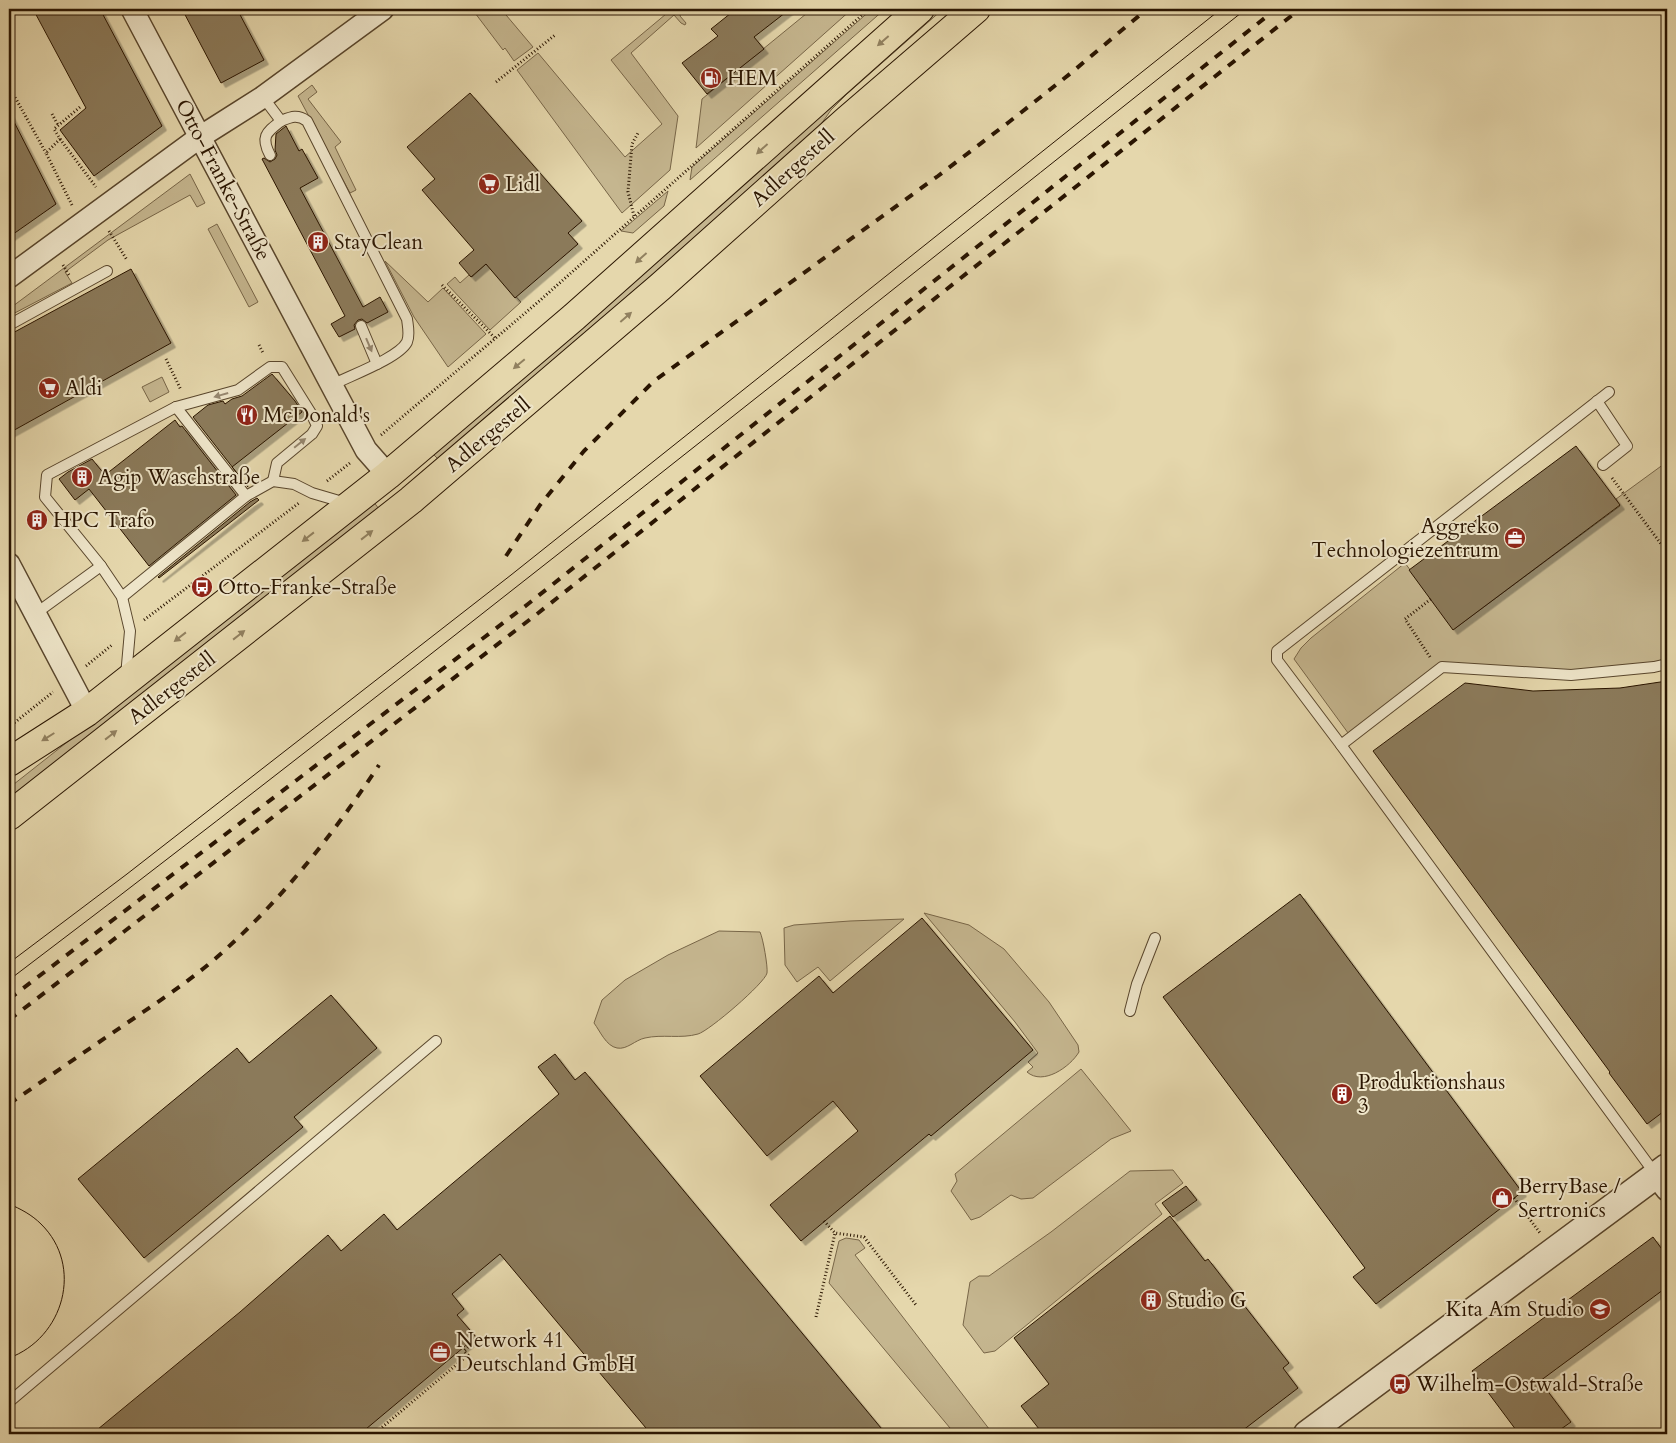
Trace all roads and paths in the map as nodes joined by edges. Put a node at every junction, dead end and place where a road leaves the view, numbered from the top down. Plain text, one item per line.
1 (132, 9) edge
2 (383, 9) edge
3 (869, 9) edge
4 (920, 9) edge
5 (964, 9) edge
6 (976, 9) edge
7 (949, 32) junction
8 (555, 35) dead end
9 (496, 82) dead end
10 (10, 90) edge
11 (9, 97) edge
12 (263, 97) junction
13 (80, 107) dead end
14 (52, 114) dead end
15 (281, 121) junction
16 (58, 126) junction
17 (638, 133) dead end
18 (200, 137) junction
19 (60, 139) junction
20 (46, 153) junction
21 (270, 155) dead end
22 (96, 187) dead end
23 (72, 205) dead end
24 (634, 216) junction
25 (109, 231) dead end
26 (127, 260) dead end
27 (108, 271) dead end
28 (9, 277) edge
29 (442, 286) dead end
30 (9, 325) edge
31 (360, 326) dead end
32 (495, 338) junction
33 (166, 359) dead end
34 (376, 364) junction
35 (332, 385) junction
36 (1609, 392) dead end
37 (1597, 401) junction
38 (176, 407) junction
39 (366, 450) junction
40 (1603, 465) joint
41 (388, 475) junction
42 (273, 481) junction
43 (312, 493) junction
44 (246, 496) junction
45 (411, 500) junction
46 (350, 504) junction
47 (1667, 549) edge
48 (9, 564) edge
49 (101, 566) junction
50 (122, 596) junction
51 (1431, 599) dead end
52 (35, 614) junction
53 (130, 631) junction
54 (1667, 664) edge
55 (1439, 670) junction
56 (70, 679) junction
57 (126, 681) junction
58 (87, 712) junction
59 (9, 728) edge
60 (1341, 745) junction
61 (9, 762) edge
62 (9, 816) edge
63 (1155, 938) dead end
64 (1130, 1011) dead end
65 (436, 1041) dead end
66 (1664, 1178) edge
67 (1514, 1198) dead end
68 (824, 1221) dead end
69 (835, 1233) junction
70 (1553, 1252) junction
71 (916, 1305) dead end
72 (816, 1317) dead end
73 (469, 1346) dead end
74 (9, 1402) edge
75 (374, 1434) edge
76 (1308, 1434) edge

1 - 18 street, Otto-Franke-Straße
2 - 12 street
3 - 24 path
4 -> 41 main road, Adlergestell
5 - 7 main road, Adlergestell
6 - 7 main road, Adlergestell
45 -> 7 main road, Adlergestell
8 - 9 path
10 - 11 path
10 - 20 path
12 - 15 lane
12 - 18 street
13 - 16 path
14 - 16 path
15 - 21 lane
15 - 34 lane
16 - 19 path
17 - 24 path
18 - 28 street
18 - 35 street, Otto-Franke-Straße
19 - 20 path
19 - 22 path
20 - 23 path
24 - 32 path
25 - 26 path
27 - 30 lane
29 - 32 path
31 -> 34 lane
32 - 39 path
33 - 38 path
34 - 35 lane
35 - 39 street, Otto-Franke-Straße
36 - 37 lane
37 - 40 lane
37 - 60 lane
42 -> 38 lane
38 - 44 lane
38 - 49 lane
39 - 41 street, Otto-Franke-Straße
39 - 43 path
40 - 47 path
41 - 45 main road, Otto-Franke-Straße
41 - 46 main road, Adlergestell
42 - 43 lane
42 - 44 lane
43 - 46 lane
43 - 53 path
44 - 50 lane
62 -> 45 main road, Adlergestell
46 -> 57 main road, Adlergestell
48 - 52 street
49 - 50 lane
49 - 52 lane
50 - 53 lane
51 - 55 path
52 - 56 street
53 - 56 path
53 - 57 lane
54 - 55 lane
55 - 60 lane
56 - 58 street
56 - 59 path
57 - 58 main road, Adlergestell
58 -> 61 main road, Adlergestell
60 - 66 lane
63 - 64 lane
65 - 74 lane
66 - 70 street
67 - 70 path
68 - 69 path
69 - 71 path
69 - 72 path
70 - 76 street
73 - 75 path

